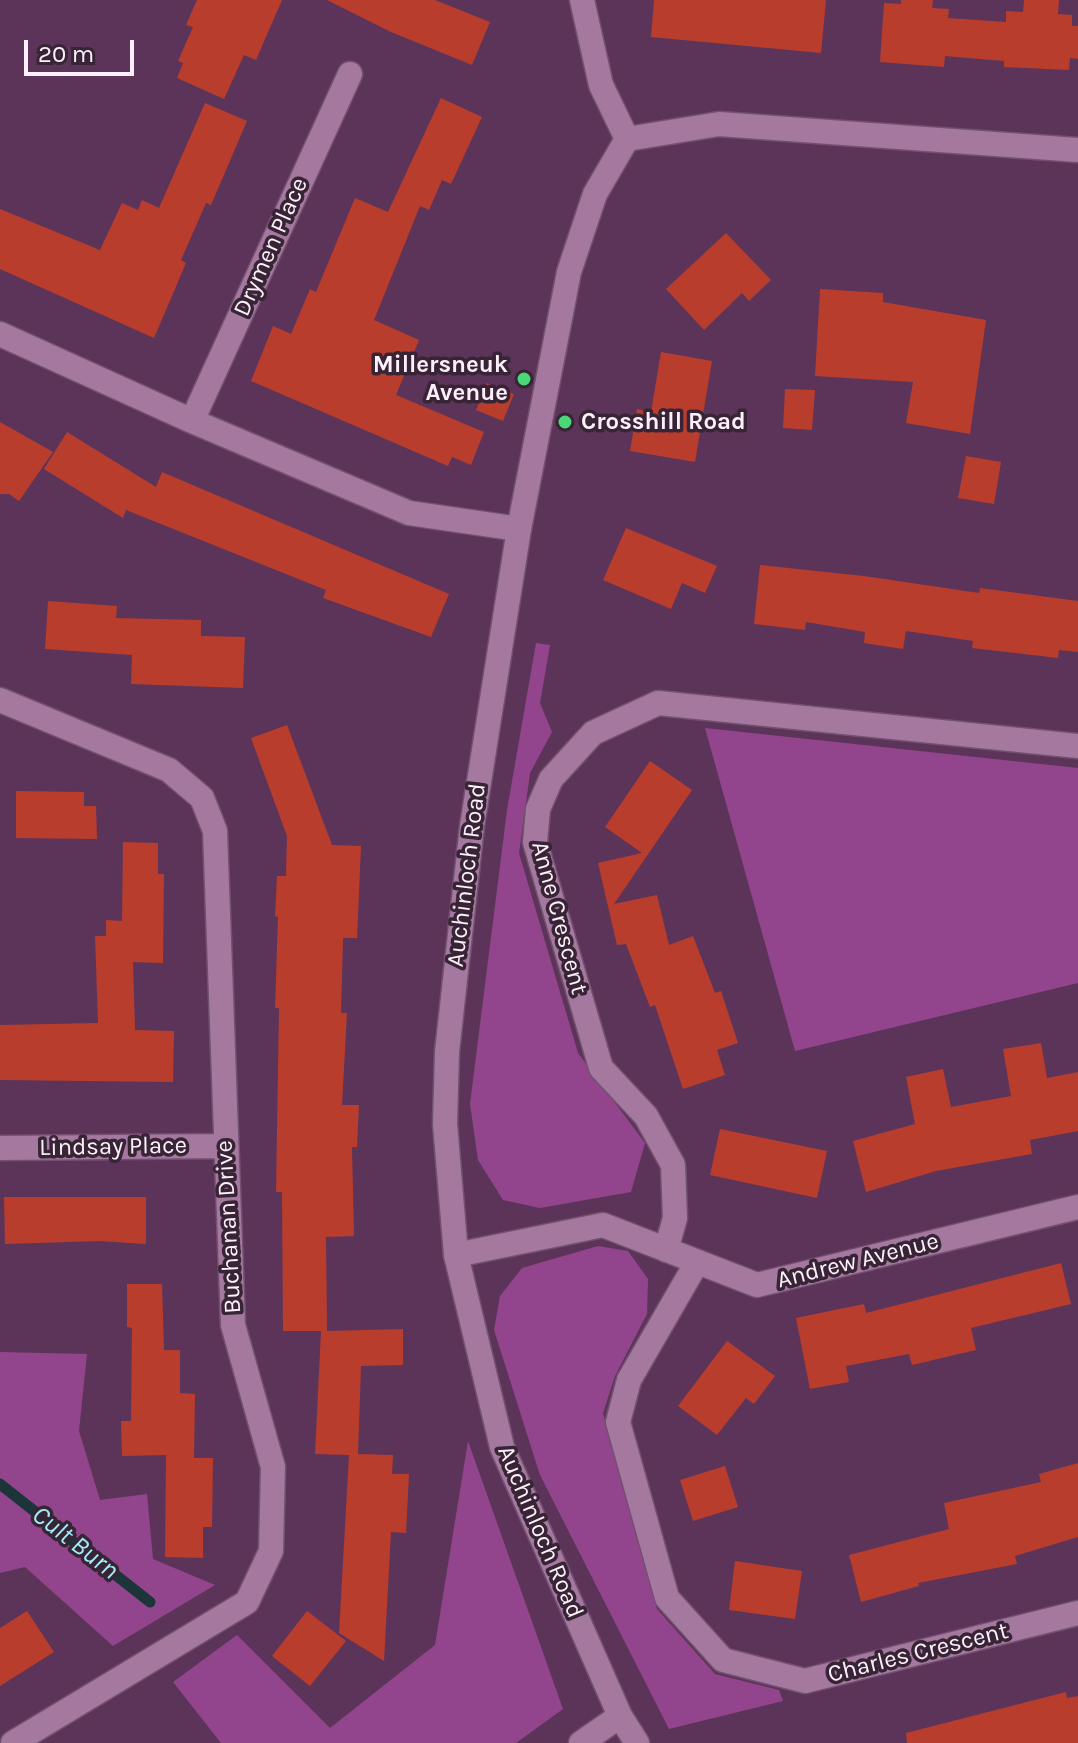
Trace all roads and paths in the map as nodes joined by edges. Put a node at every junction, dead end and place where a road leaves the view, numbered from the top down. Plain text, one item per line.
1 (582, 0) edge
2 (350, 74) dead end
3 (627, 139) junction
4 (1078, 150) edge
5 (0, 334) edge
6 (192, 421) junction
7 (519, 529) junction
8 (0, 700) edge
9 (1078, 746) edge
10 (225, 1146) junction
11 (0, 1148) edge
12 (1078, 1207) edge
13 (666, 1250) junction
14 (456, 1255) junction
15 (696, 1264) junction
16 (1078, 1613) edge
17 (620, 1716) junction
18 (13, 1743) edge
19 (581, 1743) edge
20 (637, 1743) edge

1 - 3 street
2 - 6 street, Drymen Place
3 - 4 street
3 - 7 street, Auchinloch Road
5 - 6 street
6 - 7 street
7 - 14 street, Auchinloch Road
8 - 10 street, Buchanan Drive
9 - 13 street, Anne Crescent
10 - 11 street, Lindsay Place
10 - 18 street, Buchanan Drive
12 - 15 street, Andrew Avenue
13 - 14 street, Andrew Avenue
13 - 15 street, Andrew Avenue
14 - 17 street, Auchinloch Road
15 - 16 street, Charles Crescent
17 - 19 street
17 - 20 street, Auchinloch Road

